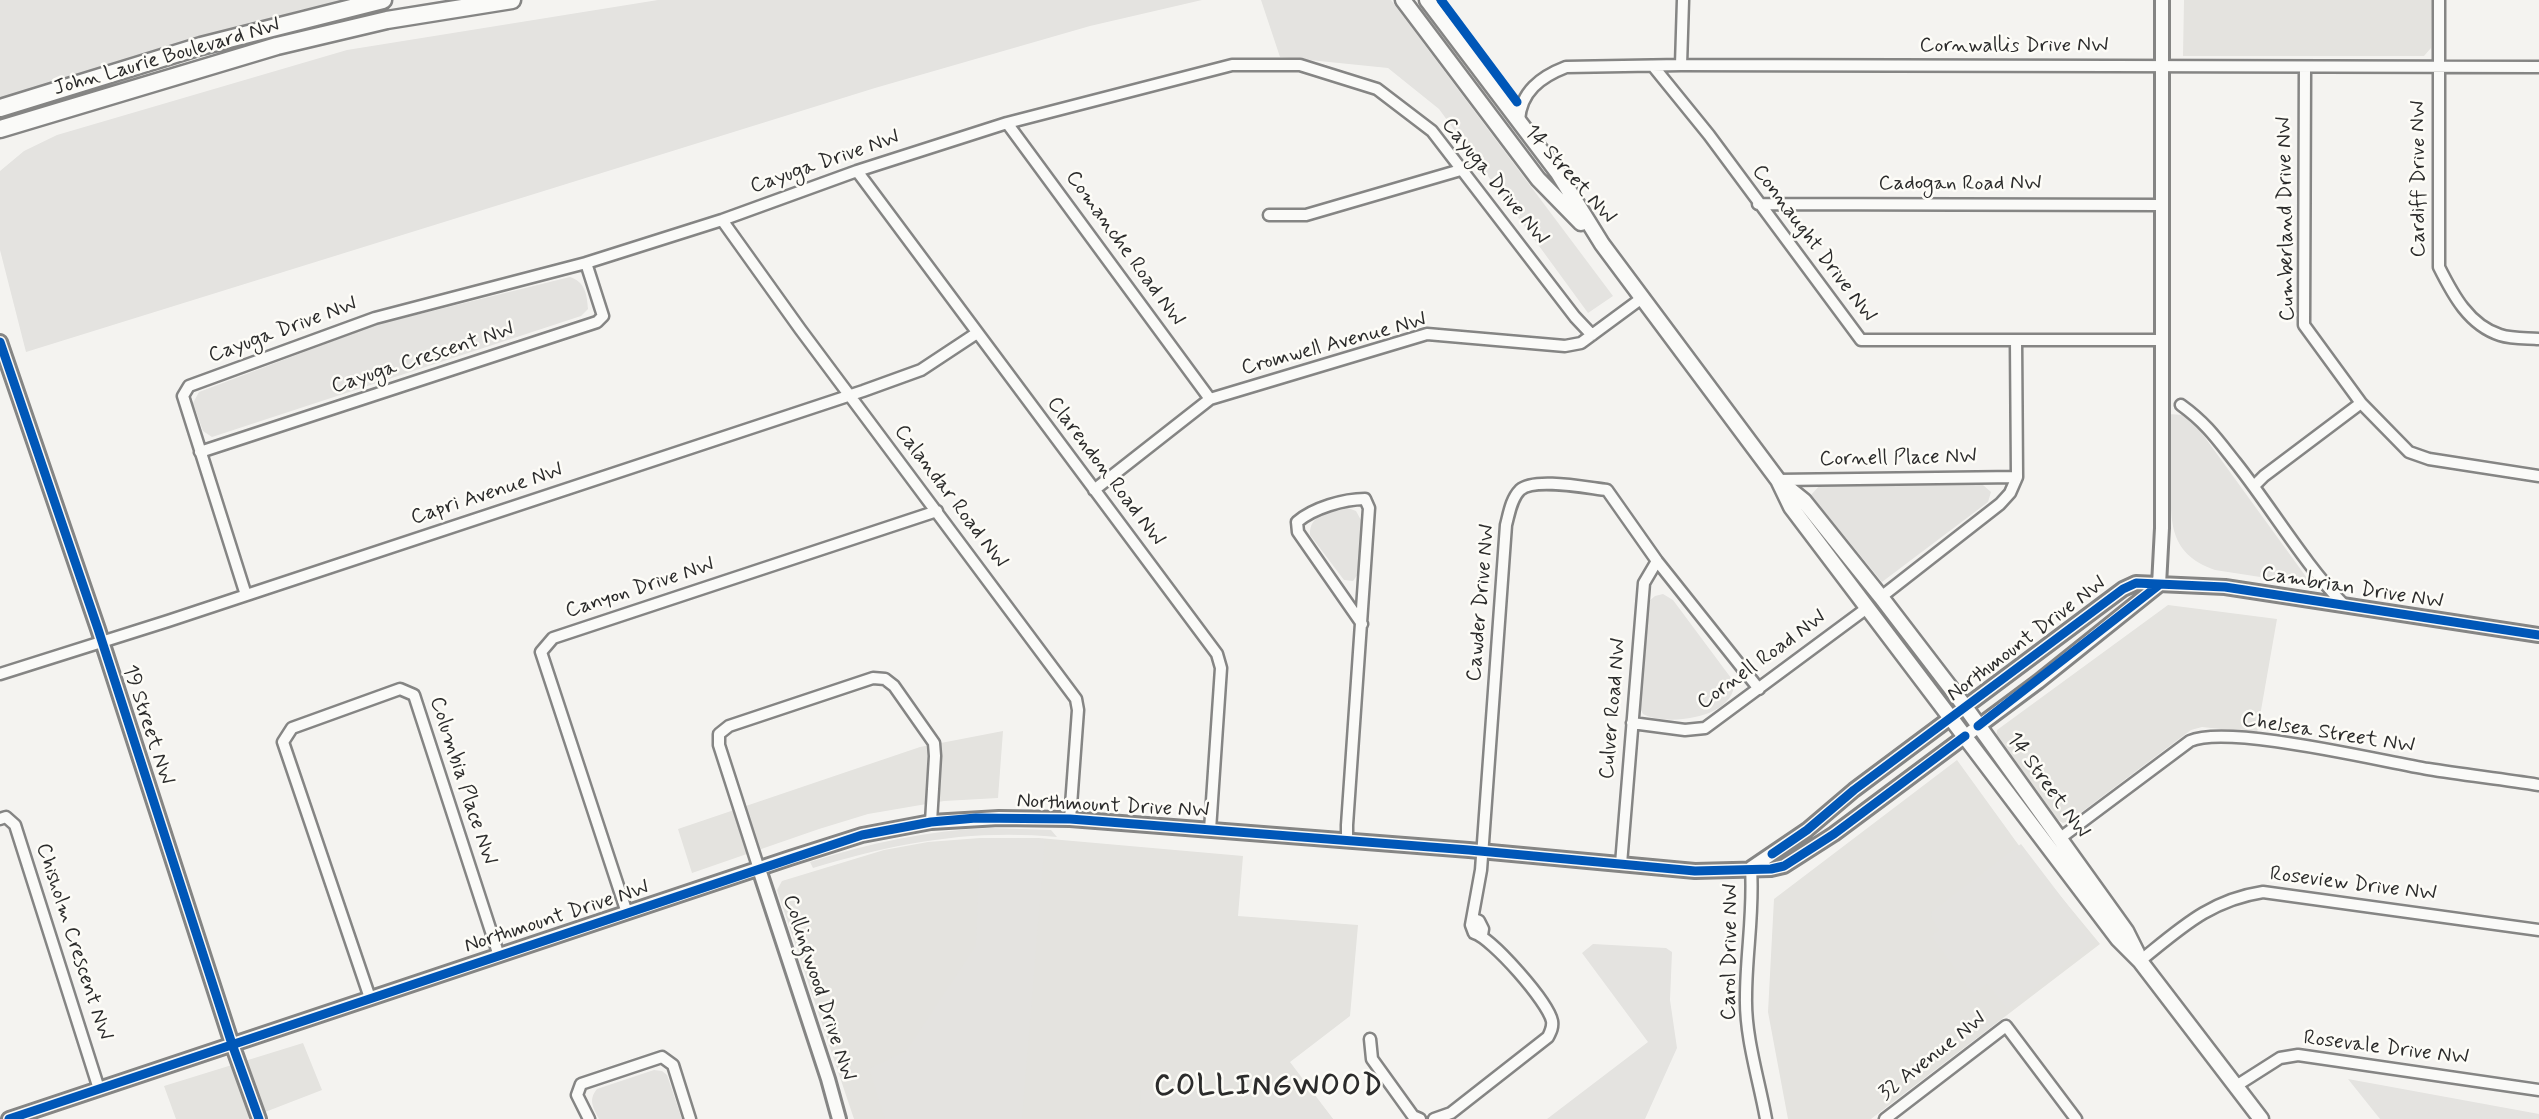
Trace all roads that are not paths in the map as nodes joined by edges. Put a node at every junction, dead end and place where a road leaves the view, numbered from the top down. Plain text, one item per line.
1 (383, 0) edge
2 (512, 0) edge
3 (1403, 0) edge
4 (1427, 0) edge
5 (1683, 0) edge
6 (2162, 0) edge
7 (2439, 0) edge
8 (1681, 65) junction
9 (1653, 66) junction
10 (2162, 67) junction
11 (2539, 67) edge
12 (2305, 68) junction
13 (2438, 68) junction
14 (73, 107) junction
15 (0, 108) edge
16 (1518, 120) junction
17 (1007, 122) junction
18 (0, 130) edge
19 (0, 139) edge
20 (1464, 169) junction
21 (857, 171) junction
22 (1758, 204) junction
23 (2161, 205) junction
24 (1269, 215) dead end
25 (722, 220) junction
26 (1602, 244) junction
27 (586, 263) junction
28 (1642, 298) junction
29 (977, 333) junction
30 (1592, 335) junction
31 (2539, 339) edge
32 (2016, 340) junction
33 (2161, 340) junction
34 (0, 342) edge
35 (850, 395) junction
36 (1210, 399) junction
37 (2361, 403) junction
38 (2181, 405) dead end
39 (201, 452) junction
40 (2539, 476) edge
41 (2017, 477) junction
42 (1778, 480) junction
43 (2254, 486) junction
44 (1094, 490) junction
45 (937, 511) junction
46 (1657, 561) junction
47 (2159, 584) junction
48 (246, 595) junction
49 (1881, 597) junction
50 (2344, 606) junction
51 (1867, 608) junction
52 (1362, 624) junction
53 (2539, 635) edge
54 (102, 643) junction
55 (0, 674) edge
56 (1759, 689) junction
57 (1966, 708) junction
58 (1952, 719) junction
59 (1632, 723) junction
60 (1978, 726) junction
61 (1965, 736) junction
62 (2539, 785) edge
63 (0, 819) edge
64 (1070, 819) junction
65 (931, 822) junction
66 (1210, 830) junction
67 (2059, 839) junction
68 (1347, 841) junction
69 (1482, 851) junction
70 (1621, 864) junction
71 (759, 869) junction
72 (1751, 869) junction
73 (627, 913) junction
74 (2539, 930) edge
75 (499, 956) junction
76 (2140, 961) junction
77 (370, 998) junction
78 (1370, 1039) dead end
79 (232, 1044) junction
80 (2236, 1086) junction
81 (99, 1089) junction
82 (2539, 1090) edge
83 (9, 1119) edge
84 (259, 1119) edge
85 (589, 1119) edge
86 (690, 1119) edge
87 (839, 1119) edge
88 (1420, 1119) edge
89 (1434, 1119) edge
90 (1766, 1119) edge
91 (1885, 1119) edge
92 (2076, 1119) edge
93 (2261, 1119) edge

1 - 15 main road, John Laurie Boulevard NW
2 - 14 main road, John Laurie Boulevard NW
3 - 26 main road, 14 Street NW
4 - 16 main road, 14 Street NW
5 - 8 street
6 - 10 street
7 - 13 street, Cardiff Drive NW
8 - 9 street, Cornwallis Drive NW
8 - 10 street, Cornwallis Drive NW
9 - 16 street, Cornwallis Drive NW
9 - 22 street, Connaught Drive NW
10 - 12 street, Cornwallis Drive NW
10 - 23 street
11 - 13 street, Cornwallis Drive NW
12 - 13 street, Cornwallis Drive NW
12 - 37 street, Cumberland Drive NW
13 - 31 street, Cardiff Drive NW
14 - 18 main road, John Laurie Boulevard NW
14 - 19 main road
16 - 26 main road, 14 Street NW
17 - 20 street, Cayuga Drive NW
17 - 21 street, Cayuga Drive NW
17 - 36 street, Comanche Road NW
20 - 24 street
20 - 30 street, Cayuga Drive NW
21 - 25 street, Cayuga Drive NW
21 - 29 street, Clarendon Road NW
22 - 23 street, Cadogan Road NW
22 - 32 street, Connaught Drive NW
23 - 33 street
25 - 27 street, Cayuga Drive NW
25 - 35 street, Calandar Road NW
26 - 28 main road, 14 Street NW
27 - 39 street, Cayuga Crescent NW
27 - 39 street, Cayuga Drive NW
28 - 30 street, Cromwell Avenue NW
28 - 42 main road, 14 Street NW
29 - 35 street, Capri Avenue NW
29 - 44 street, Clarendon Road NW
30 - 36 street, Cromwell Avenue NW
32 - 33 street, Connaught Drive NW
32 - 41 street
33 - 47 street
34 - 54 street, 19 Street NW
35 - 45 street, Calandar Road NW
35 - 48 street, Capri Avenue NW
36 - 44 street, Cromwell Avenue NW
37 - 40 street, Cumberland Drive NW
37 - 43 street
38 - 43 street
39 - 48 street, Cayuga Drive NW
41 - 42 street, Cornell Place NW
41 - 49 street
42 - 49 main road, 14 Street NW
42 - 51 main road, 14 Street NW
43 - 50 street
44 - 66 street, Clarendon Road NW
45 - 64 street, Calandar Road NW
45 - 73 street, Canyon Drive NW
46 - 56 street, Cawder Drive NW
46 - 59 street, Culver Road NW
46 - 69 street, Cawder Drive NW
47 - 50 street, Cambrian Drive NW
47 - 57 street, Northmount Drive NW
47 - 60 street, Northmount Drive NW
48 - 54 street, Capri Avenue NW
49 - 57 main road, 14 Street NW
50 - 53 street, Cambrian Drive NW
51 - 56 street, Cornell Road NW
51 - 58 main road, 14 Street NW
52 - 52 street
52 - 68 street
54 - 55 street, Capri Avenue NW
54 - 79 street, 19 Street NW
56 - 59 street, Cornell Road NW
57 - 58 street, Northmount Drive NW
57 - 60 main road, 14 Street NW
58 - 61 main road, 14 Street NW
58 - 72 street, Northmount Drive NW
59 - 70 street, Culver Road NW
60 - 61 street, Northmount Drive NW
60 - 67 main road, 14 Street NW
61 - 72 street, Northmount Drive NW
61 - 76 main road, 14 Street NW
62 - 67 street, Chelsea Street NW
63 - 81 street, Chisholm Crescent NW
64 - 65 street, Northmount Drive NW
64 - 66 street, Northmount Drive NW
65 - 71 street, Northmount Drive NW
65 - 71 street
66 - 68 street, Northmount Drive NW
67 - 76 main road, 14 Street NW
68 - 69 street, Northmount Drive NW
69 - 70 street, Northmount Drive NW
69 - 89 street, Cawder Drive NW
70 - 72 street, Northmount Drive NW
71 - 73 street, Northmount Drive NW
71 - 87 street, Collingwood Drive NW
72 - 90 street, Carol Drive NW
73 - 75 street, Northmount Drive NW
74 - 76 street, Roseview Drive NW
75 - 77 street, Northmount Drive NW
75 - 77 street, Columbia Place NW
76 - 80 main road, 14 Street NW
77 - 79 street, Northmount Drive NW
78 - 88 street
79 - 81 street, Northmount Drive NW
79 - 84 street, 19 Street NW
80 - 82 street, Rosevale Drive NW
80 - 93 main road, 14 Street NW
81 - 83 street, Northmount Drive NW
85 - 86 street
91 - 92 street, 32 Avenue NW

